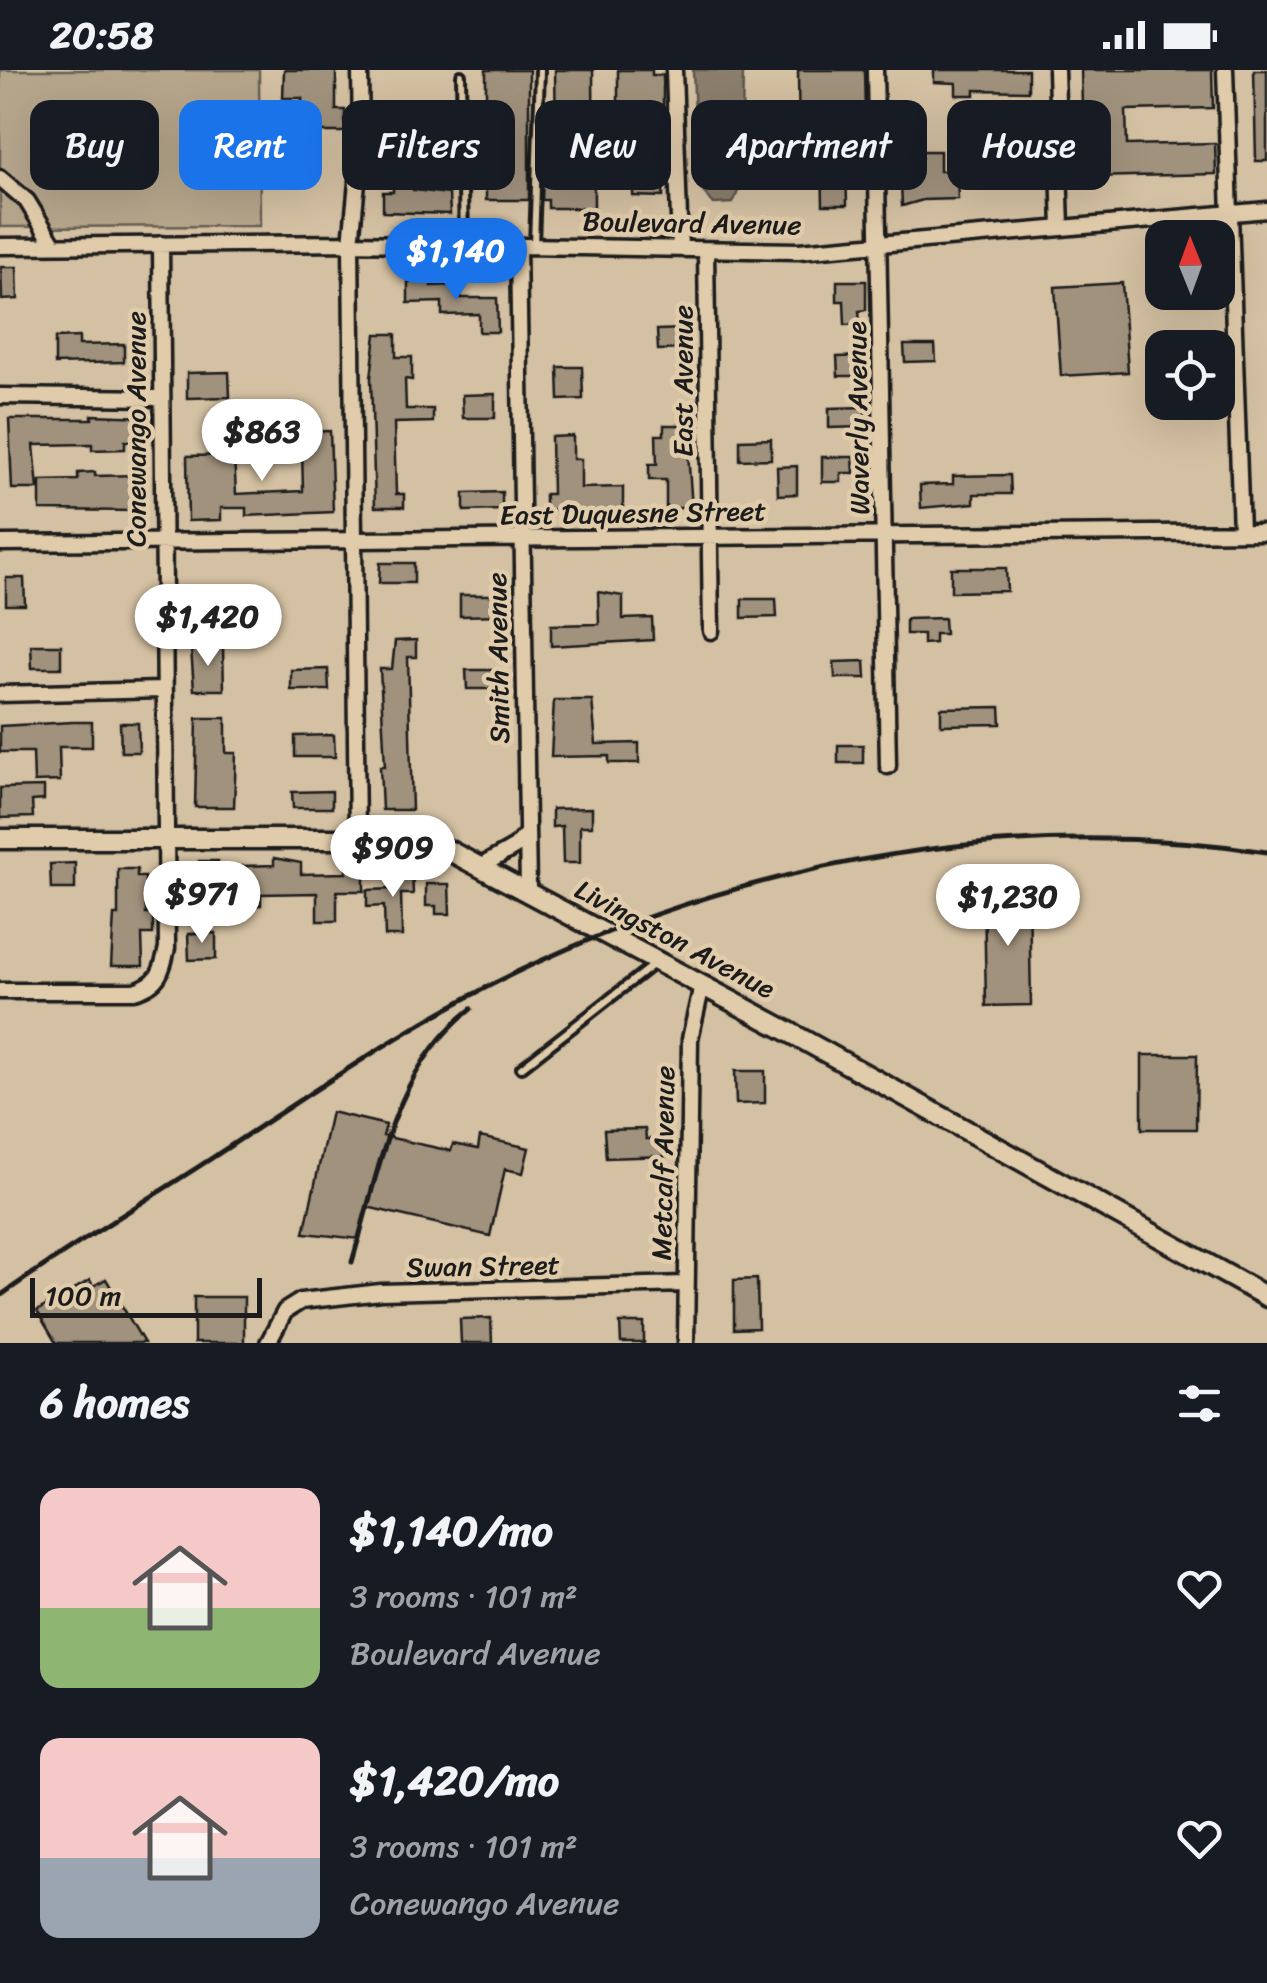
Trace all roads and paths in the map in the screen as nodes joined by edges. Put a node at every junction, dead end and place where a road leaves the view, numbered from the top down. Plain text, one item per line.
1 (360, 70) edge
2 (540, 70) edge
3 (674, 70) edge
4 (875, 70) edge
5 (1056, 70) edge
6 (1225, 70) edge
7 (461, 75) dead end
8 (0, 178) edge
9 (1267, 210) edge
10 (1232, 213) junction
11 (1061, 228) junction
12 (160, 244) junction
13 (351, 244) junction
14 (880, 244) junction
15 (54, 245) junction
16 (464, 245) junction
17 (0, 246) edge
18 (526, 246) junction
19 (680, 249) junction
20 (706, 250) junction
21 (0, 396) edge
22 (159, 398) junction
23 (1241, 532) junction
24 (1267, 532) edge
25 (885, 534) junction
26 (710, 537) junction
27 (521, 540) junction
28 (160, 541) junction
29 (351, 542) junction
30 (0, 543) edge
31 (711, 631) dead end
32 (162, 690) junction
33 (0, 694) edge
34 (888, 766) dead end
35 (527, 833) junction
36 (0, 838) edge
37 (165, 838) junction
38 (357, 839) junction
39 (483, 865) junction
40 (528, 890) junction
41 (658, 961) junction
42 (702, 986) junction
43 (0, 991) edge
44 (520, 1068) dead end
45 (686, 1284) junction
46 (1267, 1297) edge
47 (268, 1343) edge
48 (686, 1343) edge

1 - 13 street
2 - 18 lane
3 - 19 street
4 - 14 street, Waverly Avenue
5 - 11 street
6 - 10 street
7 - 16 lane
8 - 15 street
9 - 10 street, Boulevard Avenue
10 - 11 street, Boulevard Avenue
10 - 23 street
11 - 14 street, Boulevard Avenue
12 - 13 street, Boulevard Avenue
12 - 15 street, Boulevard Avenue
12 - 22 street, Conewango Avenue
13 - 16 street, Boulevard Avenue
13 - 29 street
14 - 20 street, Boulevard Avenue
14 - 25 street, Waverly Avenue
15 - 17 street, Boulevard Avenue
16 - 18 street, Boulevard Avenue
18 - 19 street, Boulevard Avenue
18 - 27 street, Smith Avenue
19 - 20 street, Boulevard Avenue
20 - 26 street, East Avenue
21 - 22 street
22 - 28 street, Conewango Avenue
23 - 24 street, East Duquesne Street
23 - 25 street, East Duquesne Street
25 - 26 street, East Duquesne Street
25 - 34 street, Waverly Avenue
26 - 27 street, East Duquesne Street
26 - 31 street, East Avenue
27 - 29 street, East Duquesne Street
27 - 35 street, Smith Avenue
28 - 29 street, East Duquesne Street
28 - 30 street, East Duquesne Street
28 - 32 street, Conewango Avenue
29 - 38 street
32 - 33 street
32 - 37 street, Conewango Avenue
35 - 39 street
35 - 40 street, Smith Avenue
36 - 37 street, Livingston Avenue
37 - 38 street, Livingston Avenue
37 - 43 street, Conewango Avenue
38 - 39 street, Livingston Avenue
39 - 40 street, Livingston Avenue
40 - 41 street, Livingston Avenue
41 - 42 street, Livingston Avenue
41 - 44 lane
42 - 45 street, Metcalf Avenue
42 - 46 street, Livingston Avenue
45 - 47 street, Swan Street
45 - 48 street, Metcalf Avenue

